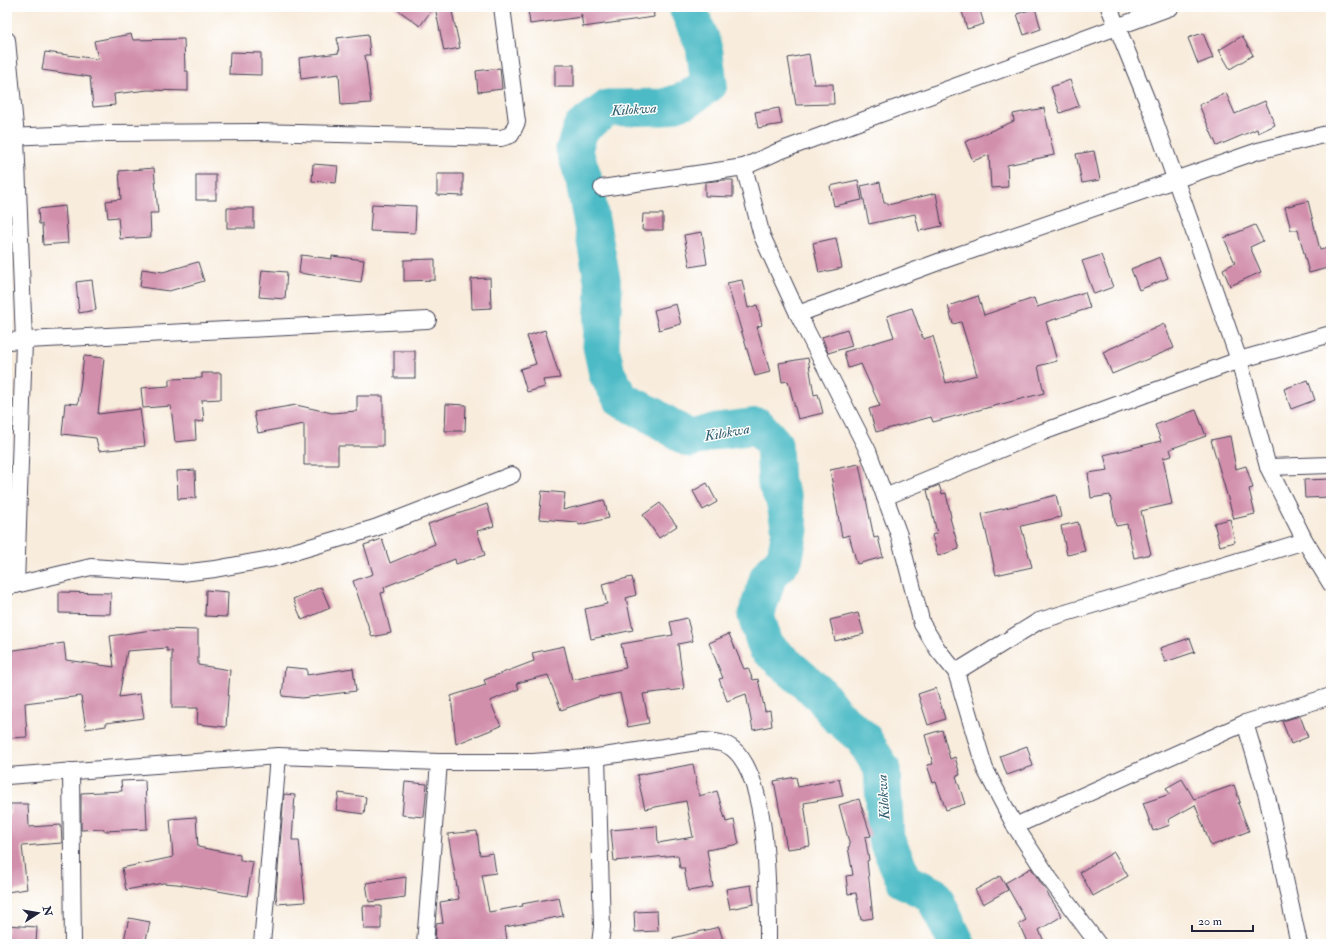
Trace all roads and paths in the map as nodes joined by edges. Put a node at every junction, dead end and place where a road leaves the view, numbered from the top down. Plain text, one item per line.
1 (502, 7) edge
2 (1109, 7) edge
3 (1170, 7) edge
4 (1117, 28) junction
5 (7, 40) edge
6 (1331, 133) edge
7 (12, 137) edge
8 (744, 167) junction
9 (1176, 181) junction
10 (602, 188) dead end
11 (798, 314) junction
12 (428, 320) dead end
13 (1331, 334) edge
14 (24, 341) junction
15 (7, 342) edge
16 (1239, 360) junction
17 (1331, 465) edge
18 (1268, 467) junction
19 (512, 475) dead end
20 (885, 497) junction
21 (1305, 541) junction
22 (1331, 584) edge
23 (12, 586) edge
24 (956, 672) junction
25 (1331, 696) edge
26 (1245, 723) junction
27 (278, 756) junction
28 (597, 757) junction
29 (438, 762) junction
30 (71, 771) junction
31 (7, 776) edge
32 (1015, 826) junction
33 (73, 944) edge
34 (262, 944) edge
35 (425, 944) edge
36 (600, 944) edge
37 (768, 944) edge
38 (1098, 944) edge
39 (1299, 944) edge

1 - 7 street
2 - 4 street
3 - 4 street
4 - 8 street
4 - 9 street
5 - 7 street
6 - 9 street
7 - 14 street
8 - 10 street
8 - 11 street
9 - 11 street
9 - 16 street
11 - 20 street
12 - 14 street
13 - 16 street
14 - 15 street
14 - 23 street
16 - 18 street
16 - 20 street
17 - 18 street
18 - 21 street
19 - 23 street
20 - 24 street
21 - 22 street
21 - 24 street
24 - 32 street
25 - 26 street
26 - 32 street
26 - 39 street
27 - 29 street
27 - 30 street
27 - 34 street
28 - 29 street
28 - 36 street
28 - 37 street
29 - 35 street
30 - 31 street
30 - 33 street
32 - 38 street

